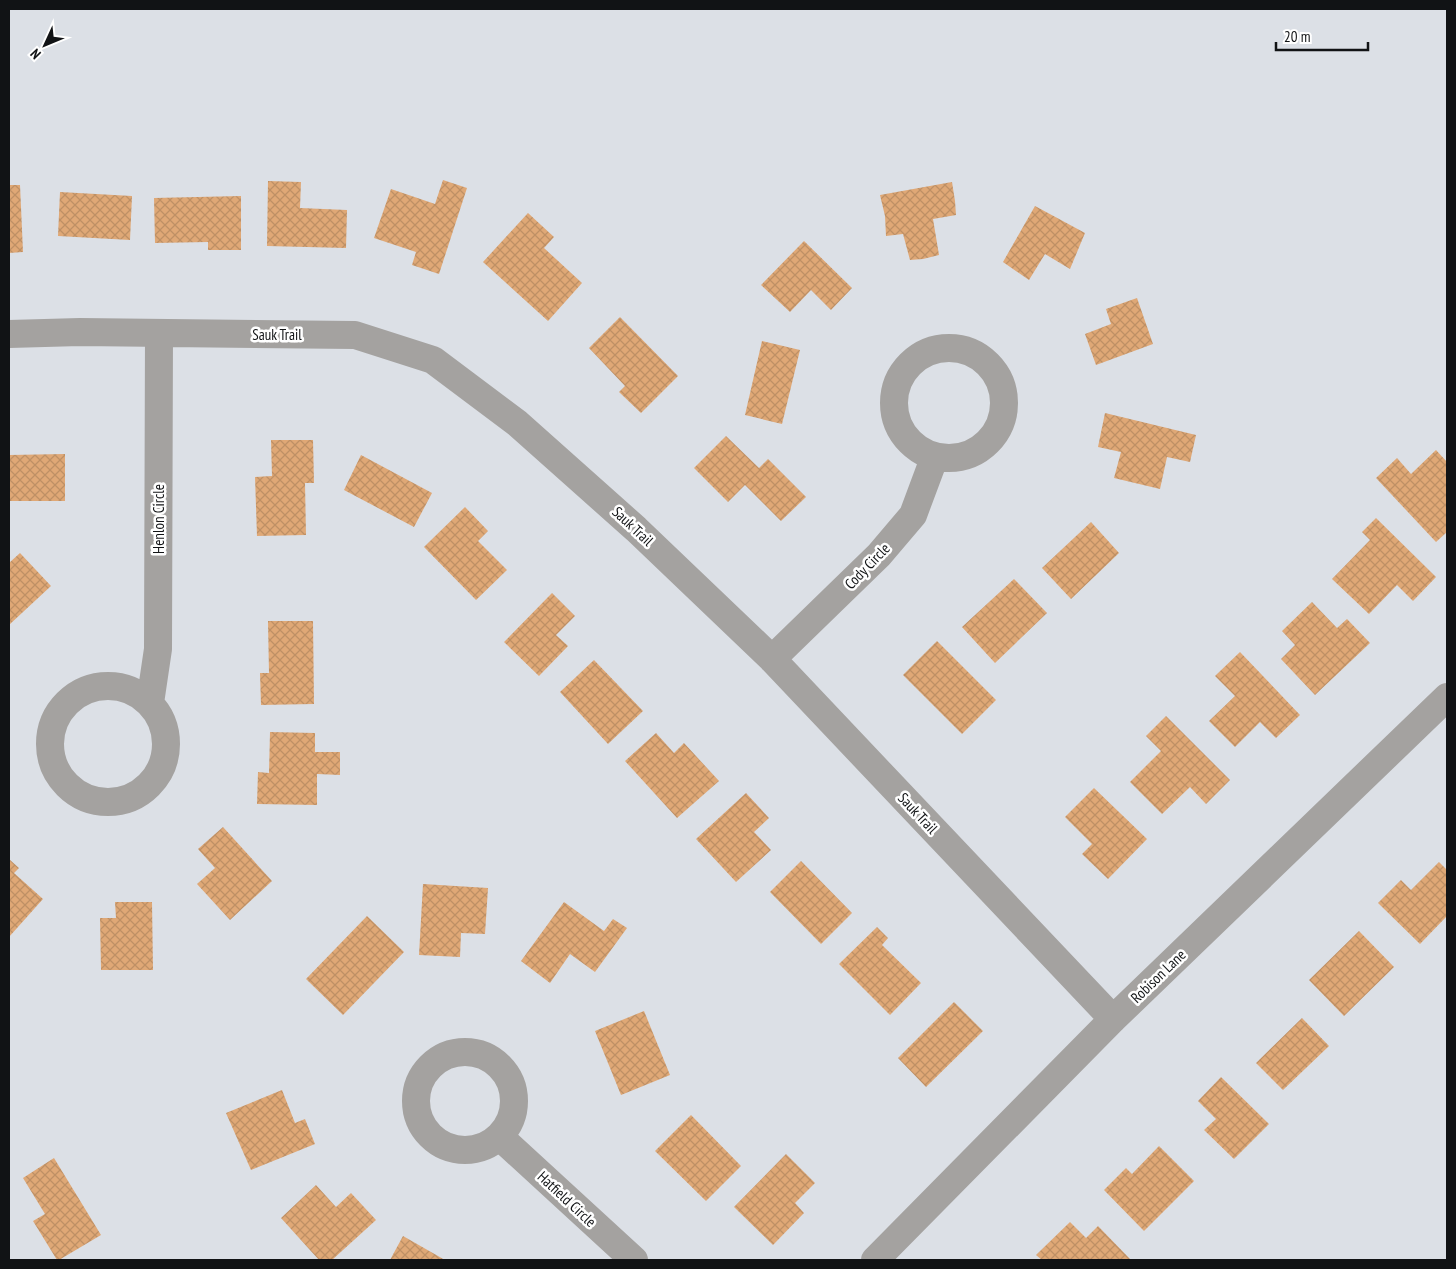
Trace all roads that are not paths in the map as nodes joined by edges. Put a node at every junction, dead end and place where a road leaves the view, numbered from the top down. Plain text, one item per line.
1 (9, 334) edge
2 (159, 334) junction
3 (935, 456) junction
4 (772, 659) junction
5 (1447, 697) edge
6 (150, 703) junction
7 (1113, 1019) junction
8 (500, 1137) dead end
9 (634, 1260) edge
10 (875, 1260) edge

1 - 2 street, Sauk Trail
2 - 4 street, Sauk Trail
2 - 6 street, Henlon Circle
3 - 3 street
3 - 4 street, Cody Circle
4 - 7 street, Sauk Trail
5 - 7 street, Robison Lane
6 - 6 street
7 - 10 street, Robison Lane
8 - 9 street, Hatfield Circle

